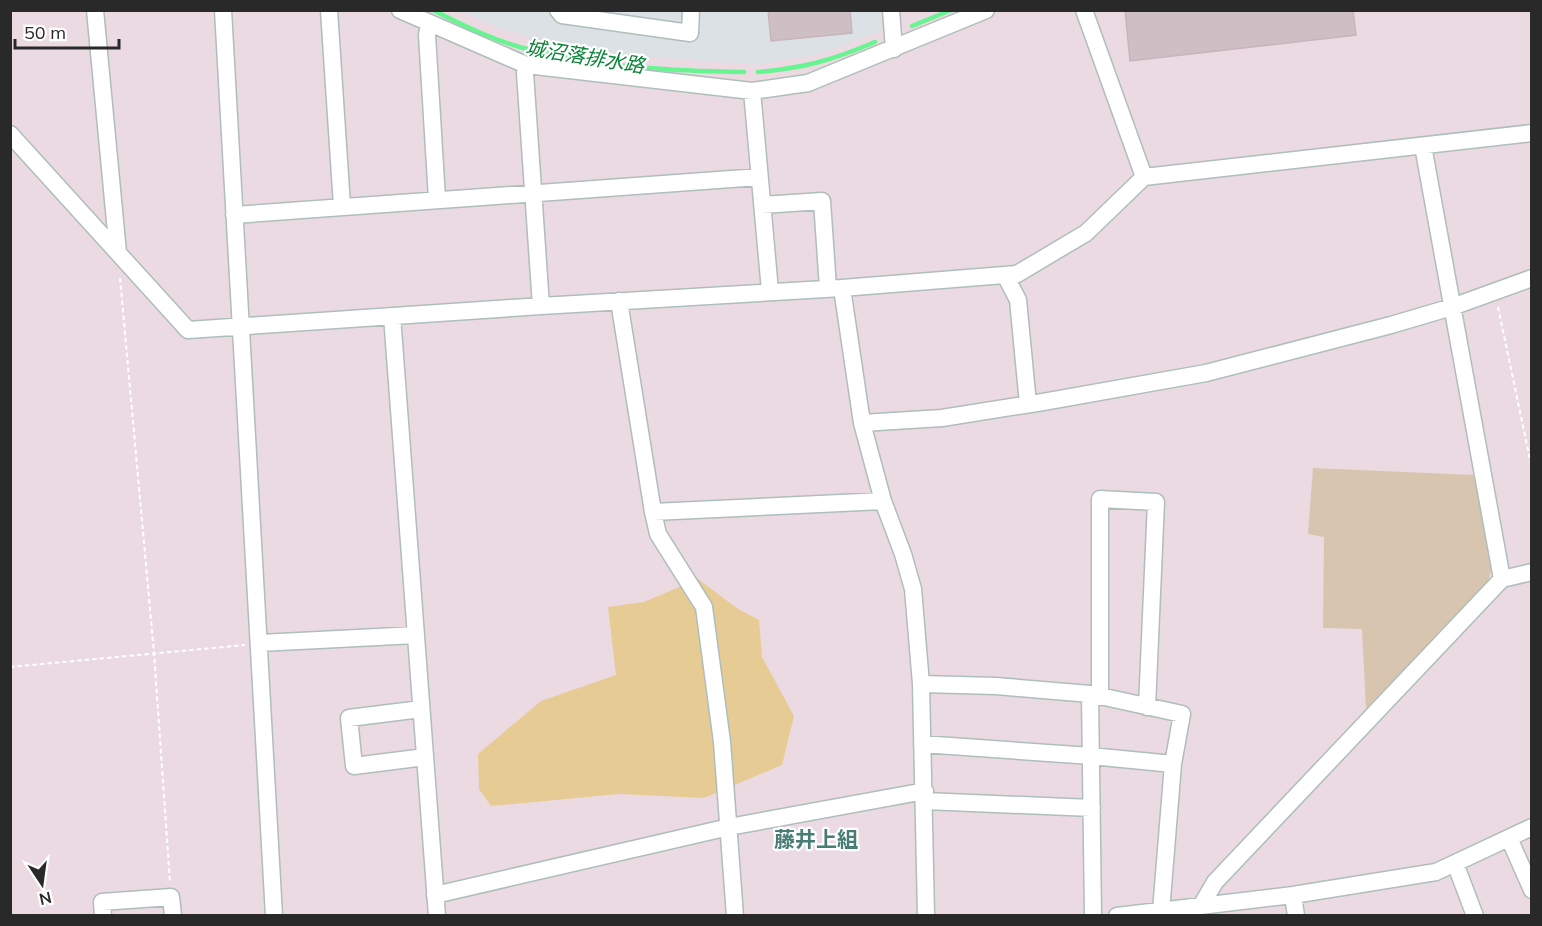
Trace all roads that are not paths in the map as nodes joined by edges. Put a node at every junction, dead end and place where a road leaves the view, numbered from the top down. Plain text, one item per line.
1 (95, 10) edge
2 (223, 10) edge
3 (329, 10) edge
4 (400, 10) edge
5 (558, 10) edge
6 (691, 10) edge
7 (891, 10) edge
8 (986, 10) edge
9 (1084, 10) edge
10 (429, 24) junction
11 (894, 49) junction
12 (526, 65) junction
13 (752, 91) junction
14 (1532, 133) edge
15 (10, 134) edge
16 (1423, 146) junction
17 (19, 154) edge
18 (759, 177) junction
19 (1144, 177) junction
20 (533, 194) junction
21 (437, 200) junction
22 (762, 205) junction
23 (342, 206) junction
24 (234, 215) junction
25 (118, 253) junction
26 (1005, 275) junction
27 (1532, 278) edge
28 (835, 288) junction
29 (770, 291) junction
30 (619, 301) junction
31 (541, 306) junction
32 (1452, 307) junction
33 (392, 316) junction
34 (242, 328) junction
35 (1028, 404) junction
36 (862, 423) junction
37 (883, 501) junction
38 (653, 512) junction
39 (1532, 572) edge
40 (1502, 579) junction
41 (416, 635) junction
42 (260, 643) junction
43 (921, 684) junction
44 (1095, 695) junction
45 (1147, 706) junction
46 (421, 709) junction
47 (922, 744) junction
48 (1091, 756) junction
49 (425, 757) junction
50 (1173, 764) junction
51 (925, 796) junction
52 (1092, 808) junction
53 (729, 827) junction
54 (1530, 832) edge
55 (1509, 838) junction
56 (1455, 863) junction
57 (1532, 890) edge
58 (1293, 894) junction
59 (435, 896) junction
60 (1161, 911) junction
61 (1201, 911) edge
62 (103, 915) edge
63 (173, 915) edge
64 (274, 915) edge
65 (437, 915) edge
66 (735, 915) edge
67 (926, 915) edge
68 (1093, 915) edge
69 (1117, 915) edge
70 (1296, 915) edge
71 (1475, 915) edge

1 - 25 street
2 - 24 street
3 - 23 street
4 - 10 street
5 - 6 street
7 - 11 street
8 - 11 street
9 - 19 street
10 - 12 street
10 - 21 street
11 - 13 street
12 - 13 street
12 - 20 street
13 - 18 street
14 - 16 street
15 - 17 street
16 - 19 street
16 - 32 street
17 - 25 street
18 - 20 street
18 - 22 street
19 - 26 street
20 - 21 street
20 - 31 street
21 - 23 street
22 - 28 street
22 - 29 street
23 - 24 street
24 - 34 street
25 - 34 street
26 - 28 street
26 - 35 street
27 - 32 street
28 - 29 street
28 - 36 street
29 - 30 street
30 - 31 street
30 - 38 street
31 - 33 street
32 - 35 street
32 - 40 street
33 - 34 street
33 - 41 street
34 - 42 street
35 - 36 street
36 - 37 street
37 - 38 street
37 - 43 street
38 - 53 street
39 - 40 street
40 - 61 street
41 - 42 street
41 - 46 street
42 - 64 street
43 - 44 street
43 - 47 street
44 - 45 street
44 - 45 street
44 - 48 street
45 - 50 street
46 - 49 street
46 - 49 street
47 - 48 street
47 - 51 street
48 - 50 street
48 - 52 street
49 - 59 street
50 - 60 street
51 - 52 street
51 - 53 street
51 - 67 street
52 - 68 street
53 - 59 street
53 - 66 street
54 - 55 street
55 - 56 street
55 - 57 street
56 - 58 street
56 - 71 street
58 - 61 street
58 - 70 street
59 - 65 street
60 - 61 street
60 - 69 street
62 - 63 street

